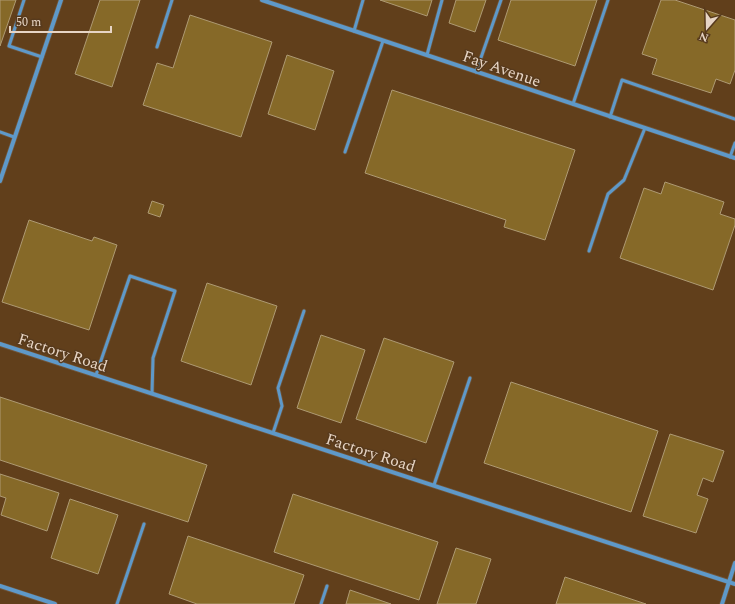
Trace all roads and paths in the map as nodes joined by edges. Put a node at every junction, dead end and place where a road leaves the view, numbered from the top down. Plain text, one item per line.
1 (24, 0) edge
2 (60, 0) edge
3 (172, 0) edge
4 (262, 0) edge
5 (363, 0) edge
6 (442, 0) edge
7 (501, 0) edge
8 (608, 0) edge
9 (354, 31) junction
10 (383, 41) junction
11 (156, 47) dead end
12 (427, 55) junction
13 (42, 57) junction
14 (476, 72) junction
15 (572, 104) junction
16 (610, 117) junction
17 (735, 119) edge
18 (645, 128) junction
19 (0, 132) edge
20 (14, 137) junction
21 (735, 143) edge
22 (345, 152) dead end
23 (733, 157) edge
24 (0, 181) edge
25 (589, 251) dead end
26 (304, 312) dead end
27 (0, 344) edge
28 (96, 375) junction
29 (470, 378) dead end
30 (152, 393) junction
31 (273, 433) junction
32 (434, 486) junction
33 (144, 524) dead end
34 (735, 563) edge
35 (729, 582) junction
36 (735, 584) edge
37 (0, 586) edge
38 (327, 586) dead end
39 (55, 604) edge
40 (117, 604) edge
41 (321, 604) edge
42 (722, 604) edge

1 - 13 lane
2 - 13 street
3 - 11 lane
4 - 9 street, Fay Avenue
5 - 9 lane
6 - 12 lane
7 - 14 lane
8 - 15 lane
9 - 10 street, Fay Avenue
10 - 12 street, Fay Avenue
10 - 22 lane
12 - 14 street, Fay Avenue
13 - 20 street
14 - 15 street, Fay Avenue
15 - 16 street, Fay Avenue
16 - 17 lane
16 - 18 street, Fay Avenue
18 - 23 street, Fay Avenue
18 - 25 lane
19 - 20 lane
20 - 24 street
21 - 23 lane
26 - 31 lane
27 - 28 street, Factory Road
28 - 30 street, Factory Road
28 - 30 lane
29 - 32 lane
30 - 31 street, Factory Road
31 - 32 street, Factory Road
32 - 35 street, Factory Road
33 - 40 lane
34 - 35 street
35 - 36 street, Factory Road
35 - 42 street
37 - 39 street
38 - 41 lane

